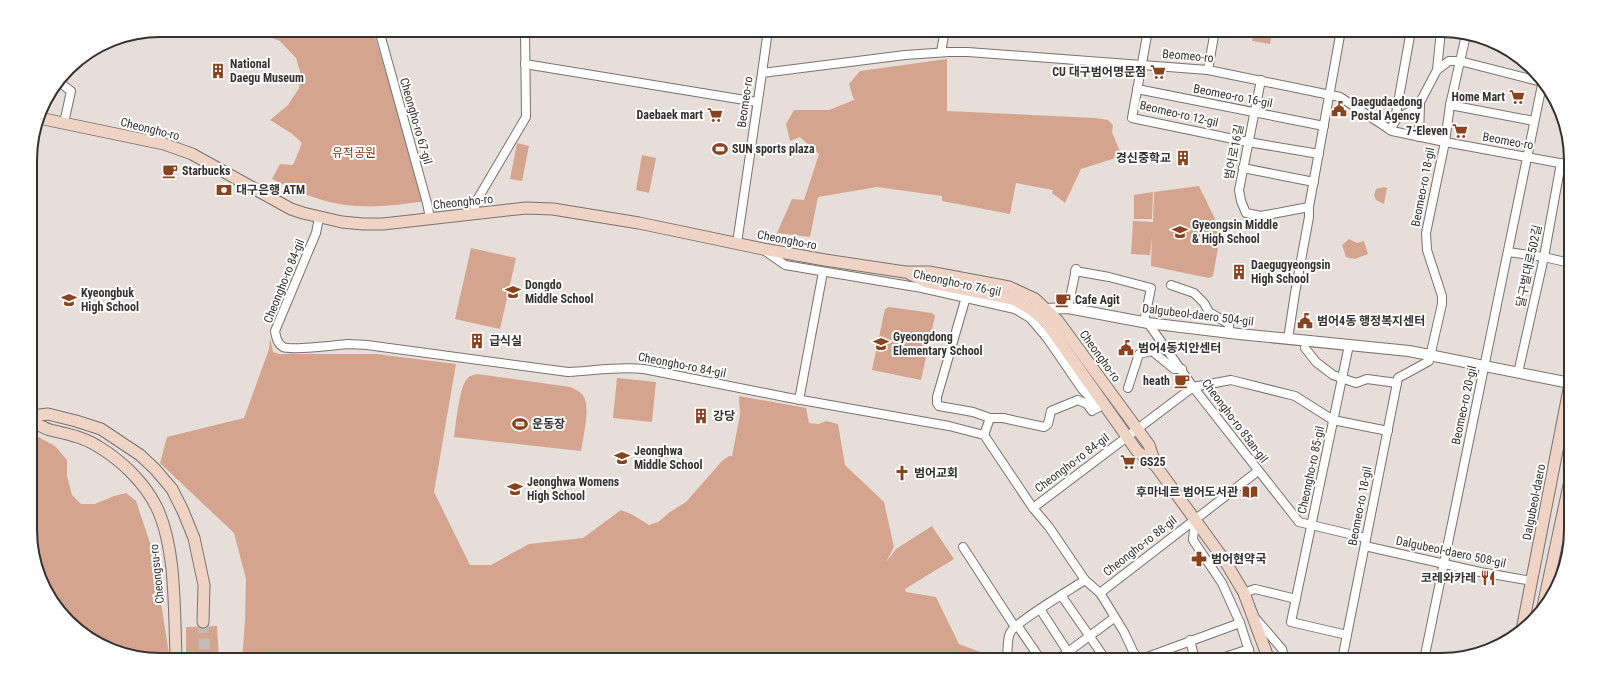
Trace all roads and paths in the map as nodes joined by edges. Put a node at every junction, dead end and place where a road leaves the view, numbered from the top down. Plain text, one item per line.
1 (381, 37) edge
2 (525, 37) edge
3 (767, 37) edge
4 (944, 37) edge
5 (1147, 37) edge
6 (1214, 37) edge
7 (1340, 37) edge
8 (1410, 37) edge
9 (1440, 37) edge
10 (1465, 39) edge
11 (941, 52) junction
12 (1460, 61) junction
13 (525, 64) junction
14 (1141, 64) junction
15 (1208, 70) junction
16 (1437, 70) junction
17 (762, 73) junction
18 (1533, 79) edge
19 (1261, 80) junction
20 (62, 85) edge
21 (1541, 89) edge
22 (1137, 90) junction
23 (1330, 95) junction
24 (757, 102) junction
25 (1420, 104) junction
26 (1450, 105) junction
27 (1254, 112) junction
28 (1397, 118) junction
29 (44, 119) edge
30 (1534, 121) junction
31 (64, 123) junction
32 (1324, 126) junction
33 (1390, 130) junction
34 (1419, 137) junction
35 (1248, 142) junction
36 (1445, 142) junction
37 (1319, 154) junction
38 (1528, 156) junction
39 (1561, 163) junction
40 (1564, 164) edge
41 (1243, 168) junction
42 (1314, 182) junction
43 (1309, 207) junction
44 (473, 214) junction
45 (319, 218) junction
46 (430, 218) junction
47 (738, 243) junction
48 (763, 249) junction
49 (1508, 252) junction
50 (1544, 257) junction
51 (1564, 262) edge
52 (823, 272) junction
53 (905, 272) junction
54 (1171, 285) dead end
55 (966, 297) junction
56 (1045, 308) junction
57 (1068, 308) junction
58 (1146, 322) junction
59 (1229, 333) junction
60 (1288, 339) junction
61 (1349, 345) junction
62 (1305, 348) dead end
63 (1431, 355) junction
64 (1484, 367) junction
65 (1182, 369) junction
66 (1518, 373) junction
67 (1342, 377) junction
68 (1564, 380) edge
69 (1397, 383) junction
70 (1193, 387) junction
71 (1128, 388) dead end
72 (799, 400) junction
73 (1102, 406) junction
74 (1564, 413) edge
75 (37, 415) edge
76 (990, 418) junction
77 (1333, 420) junction
78 (37, 425) edge
79 (1137, 428) junction
80 (1388, 431) junction
81 (984, 435) junction
82 (1127, 436) junction
83 (1156, 466) junction
84 (1258, 471) junction
85 (1033, 508) junction
86 (1195, 519) junction
87 (1564, 520) edge
88 (1311, 525) junction
89 (1366, 538) junction
90 (1365, 546) junction
91 (963, 547) dead end
92 (1445, 563) junction
93 (1555, 577) edge
94 (1085, 580) junction
95 (1532, 581) junction
96 (1552, 582) edge
97 (1100, 593) junction
98 (1244, 593) junction
99 (1061, 595) junction
100 (1296, 599) junction
101 (1040, 609) junction
102 (1252, 614) junction
103 (1114, 618) junction
104 (1524, 620) edge
105 (203, 622) tunnel mouth
106 (1240, 623) junction
107 (1016, 626) junction
108 (1347, 635) junction
109 (1090, 636) junction
110 (1190, 640) junction
111 (1249, 649) junction
112 (1067, 652) joint
113 (176, 653) edge
114 (1007, 653) edge
115 (1036, 653) edge
116 (1101, 653) edge
117 (1134, 653) edge
118 (1152, 653) edge
119 (1193, 653) edge
120 (1237, 653) edge
121 (1250, 653) edge
122 (1266, 653) edge
123 (1283, 653) edge
124 (1343, 653) edge
125 (1426, 653) edge

1 - 46 street, Cheongho-ro 67-gil
2 - 13 street
3 - 17 street
4 - 11 street
5 - 14 street, Beomeo-ro 12-gil
6 - 15 street
7 - 23 street
8 - 28 street
9 - 16 street
10 - 12 street, Beomeo-ro 18-gil
11 - 14 street, Beomeo-ro
11 - 17 street, Beomeo-ro
12 - 16 street
12 - 18 street
12 - 26 street, Beomeo-ro 18-gil
13 - 24 street
13 - 44 street
14 - 15 street, Beomeo-ro
14 - 22 street, Beomeo-ro 12-gil
15 - 19 street, Beomeo-ro
16 - 25 street
17 - 24 street, Beomeo-ro
19 - 23 street, Beomeo-ro
19 - 27 street, 범어로16길
20 - 31 street
21 - 30 street, Beomeo-ro 20-gil
22 - 27 street, Beomeo-ro 16-gil
22 - 35 street, Beomeo-ro 12-gil
23 - 32 street
23 - 33 street, Beomeo-ro
24 - 47 street, Beomeo-ro
25 - 28 street
25 - 34 street
26 - 30 street
26 - 36 street, Beomeo-ro 18-gil
27 - 32 street, Beomeo-ro 16-gil
27 - 35 street, 범어로16길
28 - 33 street
29 - 31 main road, Cheongho-ro
30 - 38 street, Beomeo-ro 20-gil
31 - 45 main road, Cheongho-ro
32 - 37 street
33 - 34 street, Beomeo-ro
34 - 36 street, Beomeo-ro
35 - 37 street
35 - 41 street, 범어로16길
36 - 38 street, Beomeo-ro
36 - 63 street, Beomeo-ro 18-gil
37 - 42 street
38 - 39 street, Beomeo-ro
38 - 49 street, Beomeo-ro 20-gil
39 - 40 street, Beomeo-ro
39 - 50 street, 달구벌대로502길
41 - 42 street
41 - 43 street
42 - 43 street
43 - 60 street
44 - 46 main road, Cheongho-ro
44 - 47 main road, Cheongho-ro
45 - 46 main road, Cheongho-ro
45 - 72 street, Cheongho-ro 84-gil
47 - 48 main road, Cheongho-ro
48 - 52 street, Cheongho-ro 76-gil
48 - 53 main road, Cheongho-ro
49 - 50 street
49 - 64 street, Beomeo-ro 20-gil
50 - 51 street
50 - 66 street, 달구벌대로502길
52 - 55 street, Cheongho-ro 76-gil
52 - 72 street
53 - 56 main road, Cheongho-ro
53 - 73 main road, Cheongho-ro
54 - 59 street
55 - 73 street, Cheongho-ro 76-gil
55 - 76 street
56 - 57 street, Dalgubeol-daero 504-gil
56 - 79 main road, Cheongho-ro
57 - 58 street, Dalgubeol-daero 504-gil
57 - 58 street
58 - 59 street, Dalgubeol-daero 504-gil
58 - 65 street, Cheongho-ro 85an-gil
59 - 60 street, Dalgubeol-daero 504-gil
60 - 61 street, Dalgubeol-daero 504-gil
61 - 63 street, Dalgubeol-daero 504-gil
61 - 67 street
62 - 67 street
63 - 64 street, Dalgubeol-daero 504-gil
63 - 69 street
64 - 66 street, Dalgubeol-daero 504-gil
64 - 92 street, Beomeo-ro 20-gil
65 - 70 street, Cheongho-ro 85an-gil
65 - 71 street
66 - 68 street, Dalgubeol-daero 504-gil
67 - 69 street
67 - 77 street
69 - 80 street, Beomeo-ro 18-gil
70 - 77 street, Cheongho-ro 85-gil
70 - 79 street, Cheongho-ro 85-gil
70 - 84 street, Cheongho-ro 85an-gil
72 - 81 street, Cheongho-ro 84-gil
73 - 76 street
73 - 82 main road, Cheongho-ro
74 - 95 main road, Dalgubeol-daero
75 - 105 main road
76 - 81 street
77 - 80 street, Cheongho-ro 85-gil
77 - 88 street, Cheongho-ro 85-gil
78 - 113 main road, Cheongsu-ro
79 - 82 street, Cheongho-ro 85-gil
79 - 83 main road, Cheongho-ro
80 - 89 street, Beomeo-ro 18-gil
81 - 85 street, Cheongho-ro 84-gil
82 - 83 main road, Cheongho-ro
82 - 85 street, Cheongho-ro 84-gil
83 - 86 main road, Cheongho-ro
84 - 86 street
84 - 88 street, Cheongho-ro 85an-gil
85 - 94 street, Cheongho-ro 88-gil
86 - 97 street, Cheongho-ro 88-gil
86 - 98 main road, Cheongho-ro
86 - 106 street
87 - 93 main road
88 - 89 street, Cheongho-ro 85an-gil
88 - 100 street
89 - 90 street, Beomeo-ro 18-gil
90 - 92 street, Dalgubeol-daero 508-gil
90 - 108 street, Beomeo-ro 18-gil
91 - 107 street
92 - 95 street, Dalgubeol-daero 508-gil
92 - 125 street, Beomeo-ro 20-gil
94 - 97 street, Cheongho-ro 88-gil
94 - 99 street
95 - 96 main road
95 - 104 main road, Dalgubeol-daero
97 - 103 street, Cheongho-ro 88-gil
98 - 100 street
98 - 102 main road, Cheongho-ro
99 - 101 street
99 - 109 street
100 - 108 street
101 - 107 street
101 - 112 street
102 - 122 main road, Cheongho-ro
102 - 123 street
103 - 109 street
103 - 117 street, Cheongho-ro 88-gil
106 - 110 street
106 - 111 street
107 - 114 street
107 - 115 street
108 - 124 street, Beomeo-ro 18-gil
109 - 112 street
109 - 116 street
110 - 118 street
110 - 119 street
111 - 120 street
111 - 121 street

